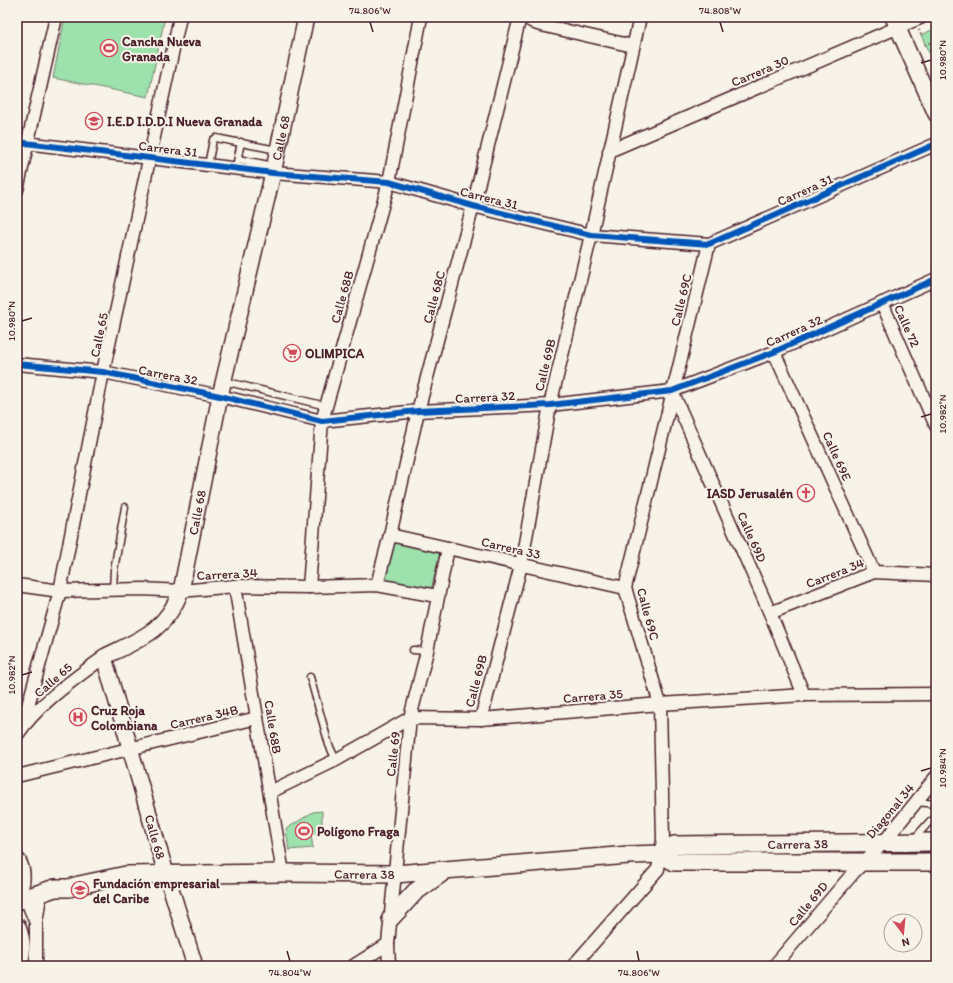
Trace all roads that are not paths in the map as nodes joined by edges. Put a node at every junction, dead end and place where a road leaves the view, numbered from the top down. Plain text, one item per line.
1 (56, 17) edge
2 (180, 17) edge
3 (306, 17) edge
4 (421, 17) edge
5 (520, 17) edge
6 (524, 17) edge
7 (640, 17) edge
8 (922, 17) edge
9 (896, 22) edge
10 (633, 46) junction
11 (936, 114) edge
12 (241, 142) junction
13 (22, 143) edge
14 (936, 144) edge
15 (277, 150) junction
16 (609, 151) junction
17 (149, 157) junction
18 (237, 164) junction
19 (208, 165) junction
20 (273, 169) junction
21 (389, 182) junction
22 (17, 190) edge
23 (472, 206) junction
24 (591, 235) junction
25 (709, 244) junction
26 (936, 279) edge
27 (882, 303) junction
28 (774, 352) junction
29 (17, 364) edge
30 (102, 372) junction
31 (224, 381) junction
32 (672, 391) junction
33 (220, 396) junction
34 (550, 405) junction
35 (326, 406) junction
36 (418, 411) junction
37 (322, 421) junction
38 (936, 426) edge
39 (124, 506) dead end
40 (390, 535) junction
41 (448, 548) junction
42 (521, 565) junction
43 (874, 572) junction
44 (936, 575) edge
45 (17, 585) edge
46 (377, 585) junction
47 (236, 586) junction
48 (309, 587) junction
49 (625, 588) junction
50 (60, 590) junction
51 (113, 590) junction
52 (181, 591) junction
53 (437, 596) junction
54 (770, 613) junction
55 (413, 650) dead end
56 (427, 651) junction
57 (104, 657) junction
58 (310, 677) dead end
59 (936, 694) edge
60 (804, 695) junction
61 (660, 704) junction
62 (257, 718) junction
63 (410, 718) junction
64 (481, 719) junction
65 (20, 731) edge
66 (130, 748) junction
67 (336, 760) junction
68 (17, 776) edge
69 (936, 778) edge
70 (270, 792) junction
71 (916, 802) junction
72 (936, 804) edge
73 (930, 821) dead end
74 (884, 842) junction
75 (912, 842) junction
76 (936, 842) edge
77 (661, 854) junction
78 (17, 861) edge
79 (864, 862) junction
80 (936, 862) edge
81 (444, 871) junction
82 (283, 873) junction
83 (166, 874) junction
84 (395, 874) junction
85 (69, 888) junction
86 (17, 894) edge
87 (26, 905) edge
88 (391, 918) junction
89 (17, 927) edge
90 (388, 944) junction
91 (18, 966) edge
92 (36, 966) edge
93 (195, 966) edge
94 (353, 966) edge
95 (389, 966) edge
96 (573, 966) edge
97 (774, 966) edge

1 - 13 street
2 - 17 street, Calle 65
3 - 15 street, Calle 68
4 - 21 street, Calle 68B
5 - 23 street, Calle 68C
6 - 10 street
7 - 10 street, Calle 69B
8 - 9 street, Carrera 30
9 - 11 street
9 - 16 street, Carrera 30
10 - 16 street, Calle 69B
12 - 15 lane
12 - 18 lane
12 - 19 lane
13 - 17 street, Carrera 31
13 - 22 street
14 - 25 street, Carrera 31
15 - 20 street, Calle 68
16 - 24 street, Calle 69B
17 - 19 street, Carrera 31
17 - 30 street, Calle 65
18 - 19 street, Carrera 31
18 - 20 street, Carrera 31
20 - 21 street, Carrera 31
20 - 31 street, Calle 68
21 - 23 street, Carrera 31
21 - 35 street, Calle 68B
23 - 24 street, Carrera 31
23 - 36 street, Calle 68C
24 - 25 street, Carrera 31
24 - 34 street, Calle 69B
25 - 32 street, Calle 69C
26 - 27 street, Carrera 32
27 - 28 street, Carrera 32
27 - 38 street, Calle 72
28 - 32 street, Carrera 32
28 - 43 street, Calle 69E
29 - 30 street, Carrera 32
30 - 33 street, Carrera 32
30 - 50 street, Calle 65
31 - 33 street, Calle 68
31 - 35 lane
32 - 34 street, Carrera 32
32 - 49 street, Calle 69C
32 - 54 street, Calle 69D
33 - 37 street, Carrera 32
33 - 52 street, Calle 68
34 - 36 street, Carrera 32
34 - 42 street, Calle 69B
35 - 37 street, Calle 68B
36 - 37 street, Carrera 32
36 - 40 street, Calle 68C
37 - 48 street, Calle 68B
39 - 51 lane
40 - 41 street, Carrera 33
40 - 46 street, Calle 68C
41 - 42 street, Carrera 33
41 - 53 street, Calle 69
42 - 49 street, Carrera 33
42 - 64 street, Calle 69B
43 - 44 street, Carrera 34
43 - 54 street, Carrera 34
45 - 50 street, Carrera 34
46 - 48 street, Carrera 34
46 - 53 street, Carrera 34
47 - 48 street, Carrera 34
47 - 52 street, Carrera 34
47 - 62 street, Calle 68B
49 - 61 street, Calle 69C
50 - 51 street, Carrera 34
50 - 65 street, Calle 65
51 - 52 street, Carrera 34
52 - 57 street, Calle 68
53 - 56 street, Calle 69
54 - 60 street, Calle 69D
55 - 56 lane
56 - 63 street, Calle 69
57 - 65 street, Calle 65
57 - 66 street, Calle 68
58 - 67 lane
59 - 60 street, Carrera 35
60 - 61 street, Carrera 35
61 - 64 street, Carrera 35
61 - 77 street, Calle 69C
62 - 66 street, Carrera 34B
62 - 70 street, Calle 68B
63 - 64 street, Carrera 35
63 - 67 street
63 - 84 street, Calle 69
66 - 68 street, Carrera 34B
66 - 83 street, Calle 68
67 - 70 street
69 - 71 street, Diagonal 34
70 - 82 street, Calle 68B
71 - 72 lane
71 - 74 street, Diagonal 34
73 - 75 lane
74 - 75 main road, Carrera 38
74 - 77 main road, Carrera 38
74 - 79 street, Diagonal 34
75 - 76 main road, Carrera 38
77 - 79 main road, Carrera 38
77 - 81 main road, Carrera 38
77 - 96 street, Calle 69C
78 - 86 main road
79 - 80 main road, Carrera 38
79 - 97 street, Calle 69D
81 - 84 main road, Carrera 38
81 - 88 main road
82 - 83 main road, Carrera 38
82 - 84 main road, Carrera 38
83 - 85 main road, Carrera 38
83 - 93 street, Calle 68
84 - 88 street, Calle 69
85 - 87 main road, Carrera 38
85 - 87 main road, Carrera 38
87 - 92 street
88 - 90 street, Calle 69
89 - 91 main road
90 - 94 street
90 - 95 street, Calle 69

